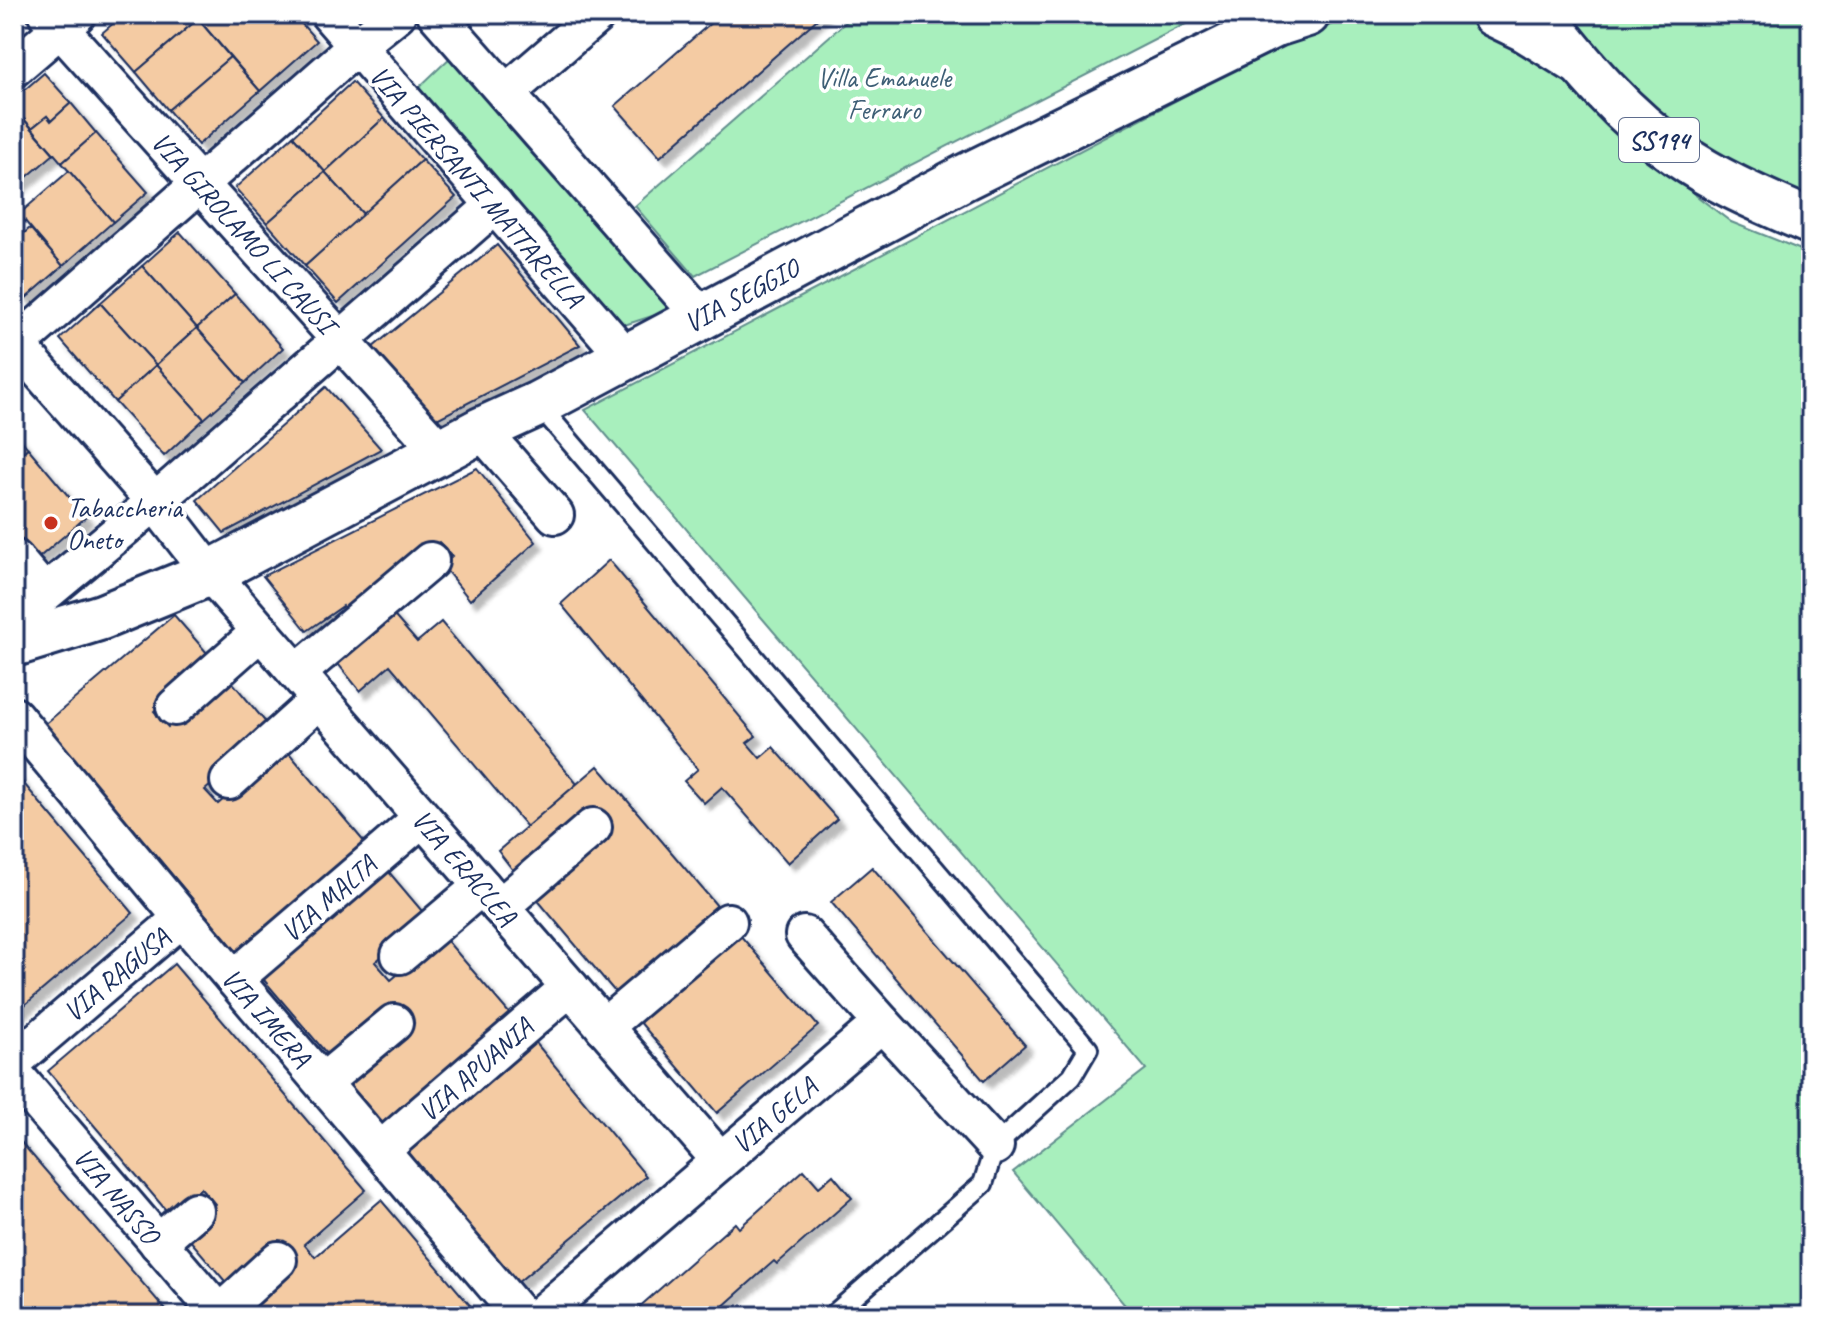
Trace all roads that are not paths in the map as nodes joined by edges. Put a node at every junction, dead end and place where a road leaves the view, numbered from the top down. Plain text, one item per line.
1 (329, 14) edge
2 (397, 14) edge
3 (436, 14) edge
4 (598, 14) edge
5 (1494, 14) edge
6 (1541, 14) edge
7 (1291, 17) edge
8 (61, 19) edge
9 (357, 46) junction
10 (1579, 62) junction
11 (14, 68) edge
12 (506, 93) junction
13 (200, 184) junction
14 (495, 205) junction
15 (1811, 222) edge
16 (701, 316) junction
17 (342, 341) junction
18 (15, 343) edge
19 (626, 357) junction
20 (538, 404) junction
21 (481, 430) junction
22 (440, 451) junction
23 (155, 502) junction
24 (555, 515) dead end
25 (14, 558) edge
26 (430, 561) dead end
27 (210, 573) junction
28 (44, 593) junction
29 (14, 619) edge
30 (261, 631) junction
31 (14, 644) edge
32 (308, 686) junction
33 (175, 707) dead end
34 (14, 716) edge
35 (229, 781) dead end
36 (422, 818) junction
37 (593, 827) dead end
38 (491, 896) junction
39 (182, 918) junction
40 (728, 922) dead end
41 (804, 935) dead end
42 (400, 955) dead end
43 (234, 979) junction
44 (570, 987) junction
45 (394, 1023) dead end
46 (882, 1023) junction
47 (604, 1027) junction
48 (14, 1061) edge
49 (14, 1074) edge
50 (323, 1082) junction
51 (995, 1146) junction
52 (381, 1150) junction
53 (720, 1160) junction
54 (195, 1211) dead end
55 (158, 1243) junction
56 (278, 1260) dead end
57 (220, 1315) edge
58 (521, 1316) edge
59 (539, 1316) edge
60 (832, 1316) edge

1 - 9 street, VIA PIERSANTI MATTARELLA
2 - 9 street
3 - 12 street
4 - 12 street
5 - 10 street
6 - 10 street, SS194
7 - 16 street, VIA SEGGIO
8 - 11 street
8 - 13 street, VIA GIROLAMO LI CAUSI
9 - 13 street
9 - 14 street, VIA PIERSANTI MATTARELLA
10 - 15 street, SS194
12 - 16 street
13 - 17 street, VIA GIROLAMO LI CAUSI
13 - 18 street
14 - 17 street
14 - 19 street, VIA PIERSANTI MATTARELLA
16 - 19 street, VIA SEGGIO
17 - 22 street, VIA GIROLAMO LI CAUSI
17 - 23 street
18 - 23 street, VIA ERACLEA
19 - 20 street, VIA SEGGIO
20 - 21 street, VIA SEGGIO
20 - 51 lane
21 - 22 street, VIA SEGGIO
21 - 24 street
22 - 27 street, VIA SEGGIO
23 - 27 street, VIA ERACLEA
23 - 28 street
25 - 28 street
26 - 32 street
27 - 30 street, VIA ERACLEA
27 - 31 street, VIA SEGGIO
28 - 29 street
30 - 32 street, VIA ERACLEA
30 - 33 street
32 - 35 street
32 - 36 street, VIA ERACLEA
34 - 39 street, VIA IMERA
36 - 38 street, VIA ERACLEA
36 - 43 street, VIA MALTA
37 - 38 street
38 - 42 street
38 - 44 street, VIA ERACLEA
39 - 43 street, VIA IMERA
39 - 48 street, VIA RAGUSA
40 - 47 street
41 - 46 street
43 - 50 street, VIA IMERA
44 - 47 street, VIA ERACLEA
44 - 52 street, VIA APUANIA
45 - 50 street
46 - 51 street
46 - 53 street, VIA GELA
47 - 53 street, VIA ERACLEA
49 - 55 street, VIA NASSO
50 - 52 street, VIA IMERA
51 - 60 lane
52 - 58 street, VIA IMERA
53 - 59 street, VIA GELA
54 - 55 street
55 - 57 street, VIA NASSO
56 - 57 street

